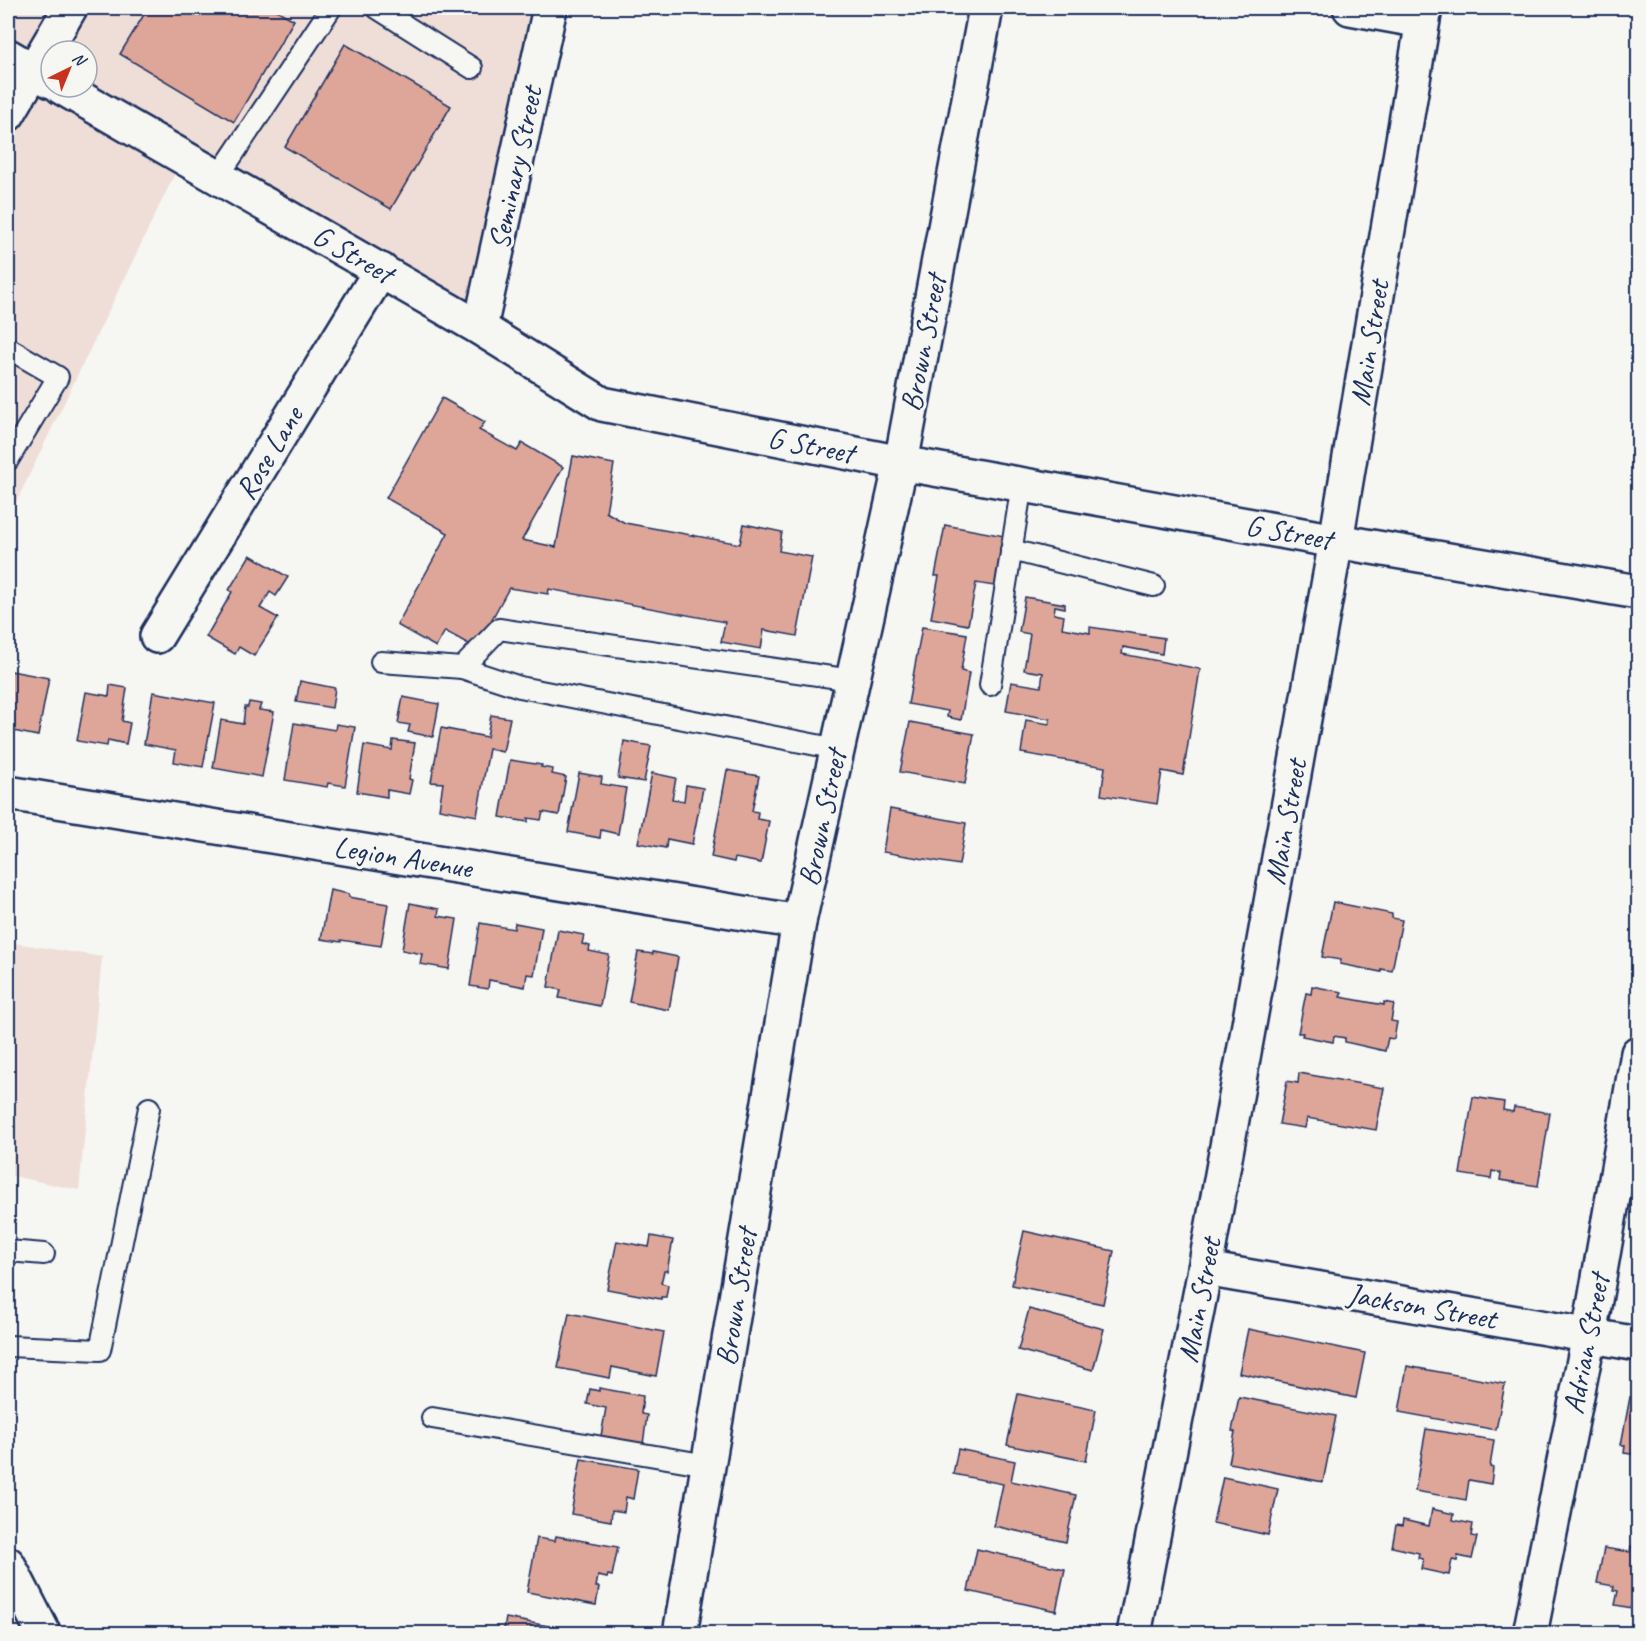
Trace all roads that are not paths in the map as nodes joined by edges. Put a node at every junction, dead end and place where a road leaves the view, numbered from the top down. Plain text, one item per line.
1 (70, 8) edge
2 (331, 8) edge
3 (377, 8) edge
4 (550, 8) edge
5 (986, 8) edge
6 (1350, 8) edge
7 (1424, 14) edge
8 (472, 68) dead end
9 (30, 69) edge
10 (82, 99) edge
11 (8, 114) edge
12 (218, 177) junction
13 (381, 270) junction
14 (480, 328) junction
15 (8, 348) edge
16 (8, 460) edge
17 (901, 463) junction
18 (1022, 484) junction
19 (1336, 541) junction
20 (1011, 550) junction
21 (1154, 586) dead end
22 (1638, 592) edge
23 (157, 636) dead end
24 (381, 662) dead end
25 (462, 668) junction
26 (852, 680) junction
27 (990, 685) dead end
28 (837, 749) junction
29 (8, 793) edge
30 (799, 922) junction
31 (1638, 1053) edge
32 (149, 1108) dead end
33 (8, 1251) edge
34 (44, 1254) dead end
35 (1205, 1269) junction
36 (1589, 1335) junction
37 (1638, 1344) edge
38 (8, 1346) edge
39 (432, 1418) dead end
40 (708, 1465) junction
41 (8, 1564) edge
42 (44, 1634) edge
43 (680, 1634) edge
44 (1134, 1634) edge
45 (1530, 1634) edge

1 - 9 street
2 - 12 lane
3 - 8 lane
4 - 14 street, Seminary Street
5 - 17 street, Brown Street
6 - 7 street
7 - 19 street, Main Street
9 - 11 street
10 - 12 street, G Street
12 - 13 street, G Street
13 - 14 street, G Street
13 - 23 street, Rose Lane
14 - 17 street, G Street
15 - 16 lane
17 - 18 street, G Street
17 - 26 street, Brown Street
18 - 19 street, G Street
18 - 20 lane
19 - 22 street, G Street
19 - 35 street, Main Street
20 - 21 lane
20 - 27 lane
24 - 25 lane
25 - 26 lane
25 - 28 lane
26 - 28 street, Brown Street
28 - 30 street, Brown Street
29 - 30 street, Legion Avenue
30 - 40 street, Brown Street
31 - 36 street, Adrian Street
32 - 38 lane
33 - 34 lane
35 - 36 street, Jackson Street
35 - 44 street, Main Street
36 - 37 street, Jackson Street
36 - 45 street, Adrian Street
39 - 40 lane
40 - 43 street, Brown Street
41 - 42 street

